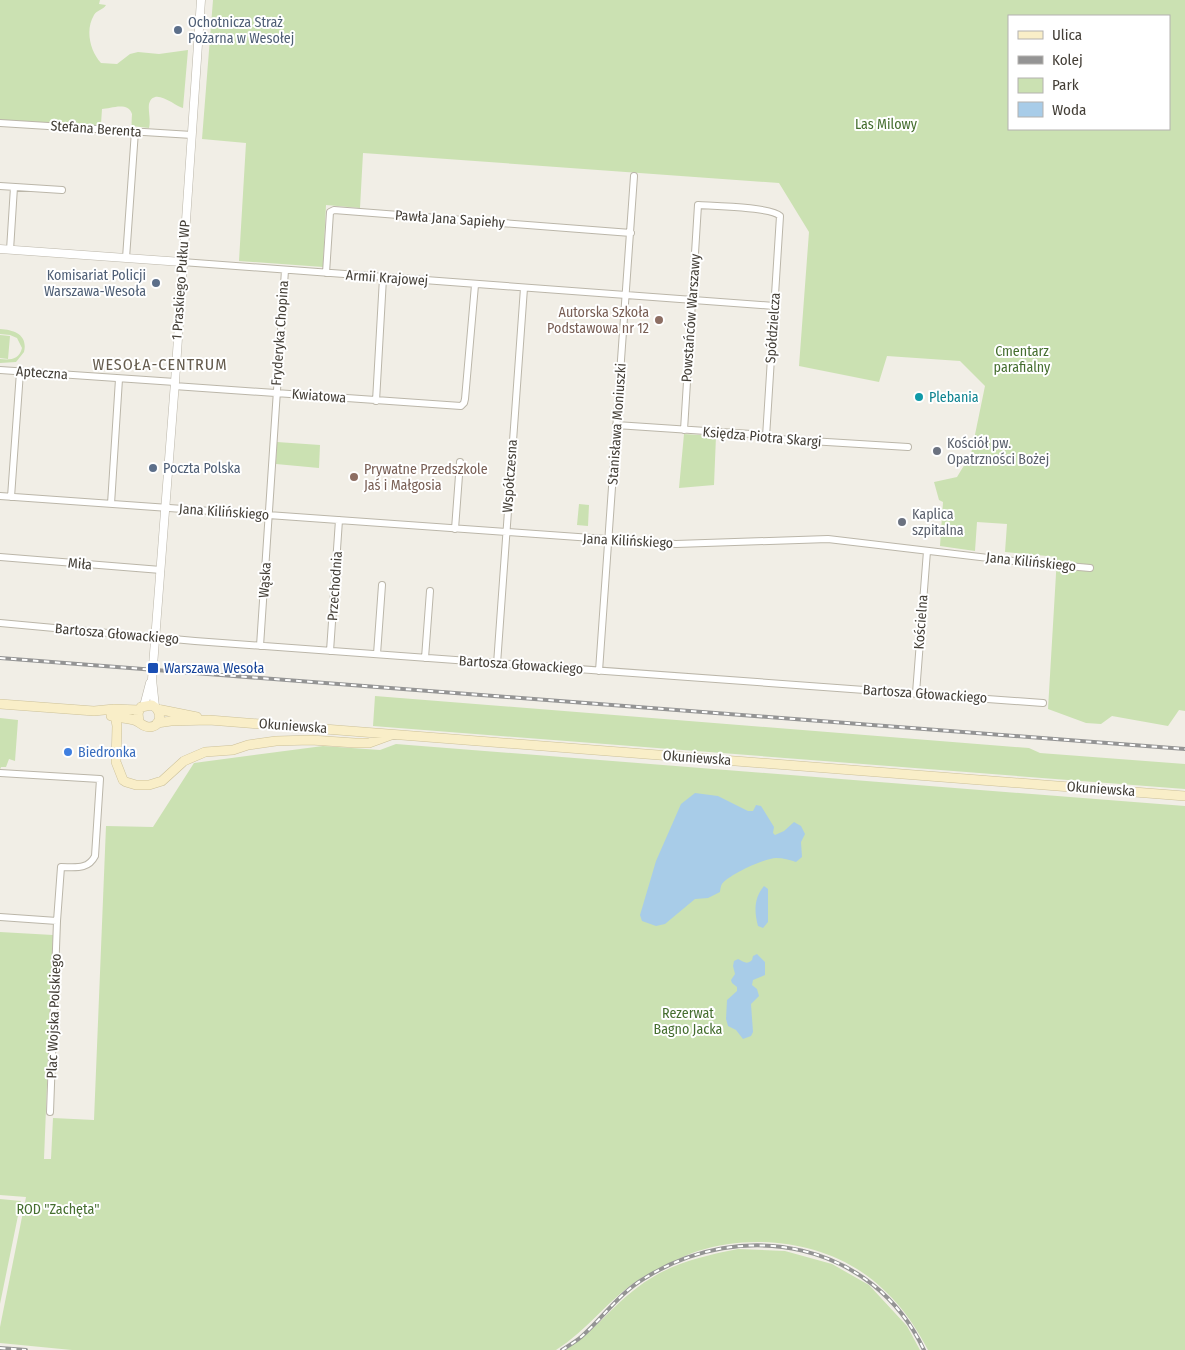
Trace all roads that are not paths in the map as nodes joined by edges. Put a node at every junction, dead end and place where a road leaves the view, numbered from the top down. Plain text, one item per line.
1 (201, 0) edge
2 (0, 123) edge
3 (135, 131) junction
4 (192, 135) junction
5 (634, 176) dead end
6 (0, 186) edge
7 (14, 187) junction
8 (62, 190) dead end
9 (698, 205) joint
10 (631, 233) junction
11 (0, 249) edge
12 (10, 250) junction
13 (126, 258) junction
14 (182, 262) junction
15 (285, 270) junction
16 (326, 273) junction
17 (383, 278) junction
18 (474, 285) junction
19 (524, 288) junction
20 (626, 296) junction
21 (692, 300) junction
22 (774, 306) junction
23 (0, 370) edge
24 (20, 372) junction
25 (119, 379) junction
26 (175, 384) junction
27 (276, 393) junction
28 (376, 400) junction
29 (616, 425) junction
30 (684, 430) junction
31 (766, 437) junction
32 (908, 447) dead end
33 (460, 462) dead end
34 (0, 496) edge
35 (11, 497) junction
36 (111, 504) junction
37 (165, 508) junction
38 (269, 515) junction
39 (340, 520) junction
40 (455, 529) junction
41 (506, 533) junction
42 (608, 540) junction
43 (927, 551) junction
44 (0, 557) edge
45 (1090, 568) dead end
46 (161, 570) junction
47 (382, 585) dead end
48 (430, 591) dead end
49 (0, 624) edge
50 (155, 638) junction
51 (260, 646) junction
52 (330, 651) junction
53 (377, 654) junction
54 (425, 658) junction
55 (497, 664) junction
56 (599, 671) junction
57 (152, 679) junction
58 (916, 693) junction
59 (1043, 702) dead end
60 (0, 704) edge
61 (141, 708) junction
62 (156, 708) junction
63 (114, 713) junction
64 (210, 720) junction
65 (139, 722) junction
66 (157, 723) junction
67 (393, 734) junction
68 (0, 774) edge
69 (1185, 796) edge
70 (0, 918) edge
71 (57, 921) junction
72 (50, 1112) dead end

1 - 4 street, 1 Praskiego Pułku WP
2 - 3 street, Stefana Berenta
3 - 4 street, Stefana Berenta
3 - 13 street
4 - 14 street, 1 Praskiego Pułku WP
5 - 10 street, Stanisława Moniuszki
6 - 7 street
7 - 8 street
7 - 12 street
9 - 21 street, Powstańców Warszawy
9 - 22 street, Spółdzielcza
10 - 16 street, Pawła Jana Sapiehy
10 - 20 street, Stanisława Moniuszki
11 - 12 street, Armii Krajowej
12 - 13 street, Armii Krajowej
13 - 14 street, Armii Krajowej
14 - 15 street, Armii Krajowej
14 - 26 street, 1 Praskiego Pułku WP
15 - 16 street, Armii Krajowej
15 - 27 street, Fryderyka Chopina
16 - 17 street, Armii Krajowej
17 - 18 street, Armii Krajowej
17 - 28 street
18 - 19 street, Armii Krajowej
18 - 28 street, Kwiatowa
19 - 20 street, Armii Krajowej
19 - 41 street, Współczesna
20 - 21 street, Armii Krajowej
20 - 29 street, Stanisława Moniuszki
21 - 22 street, Armii Krajowej
21 - 30 street, Powstańców Warszawy
22 - 31 street, Spółdzielcza
23 - 24 street, Apteczna
24 - 25 street, Apteczna
24 - 35 street
25 - 26 street, Apteczna
25 - 36 street
26 - 27 street, Kwiatowa
26 - 37 street, 1 Praskiego Pułku WP
27 - 28 street, Kwiatowa
27 - 38 street, Fryderyka Chopina
29 - 30 street, Księdza Piotra Skargi
29 - 42 street, Stanisława Moniuszki
30 - 31 street, Księdza Piotra Skargi
31 - 32 street, Księdza Piotra Skargi
33 - 40 street
34 - 35 street, Jana Kilińskiego
35 - 36 street, Jana Kilińskiego
36 - 37 street, Jana Kilińskiego
37 - 38 street, Jana Kilińskiego
37 - 46 street, 1 Praskiego Pułku WP
38 - 39 street, Jana Kilińskiego
38 - 51 street, Wąska
39 - 40 street, Jana Kilińskiego
39 - 52 street, Przechodnia
40 - 41 street, Jana Kilińskiego
41 - 42 street, Jana Kilińskiego
41 - 55 street, Współczesna
42 - 43 street, Jana Kilińskiego
42 - 56 street, Stanisława Moniuszki
43 - 45 street, Jana Kilińskiego
43 - 58 street, Kościelna
44 - 46 street, Miła
46 - 50 street, 1 Praskiego Pułku WP
47 - 53 street
48 - 54 street
49 - 50 street, Bartosza Głowackiego
50 - 51 street, Bartosza Głowackiego
50 - 57 street, 1 Praskiego Pułku WP
51 - 52 street, Bartosza Głowackiego
52 - 53 street, Bartosza Głowackiego
53 - 54 street, Bartosza Głowackiego
54 - 55 street, Bartosza Głowackiego
55 - 56 street, Bartosza Głowackiego
56 - 58 street, Bartosza Głowackiego
57 - 61 street, 1 Praskiego Pułku WP
57 - 62 street, 1 Praskiego Pułku WP
58 - 59 street, Bartosza Głowackiego
60 - 63 main road
61 - 62 main road
61 - 63 main road
61 - 65 main road
62 - 64 main road, Okuniewska
62 - 66 main road
63 - 65 main road
63 - 67 main road
64 - 66 main road, Okuniewska
64 - 67 main road, Okuniewska
65 - 66 main road
67 - 69 main road, Okuniewska
68 - 71 street, Plac Wojska Polskiego
70 - 71 street
71 - 72 street, Plac Wojska Polskiego

